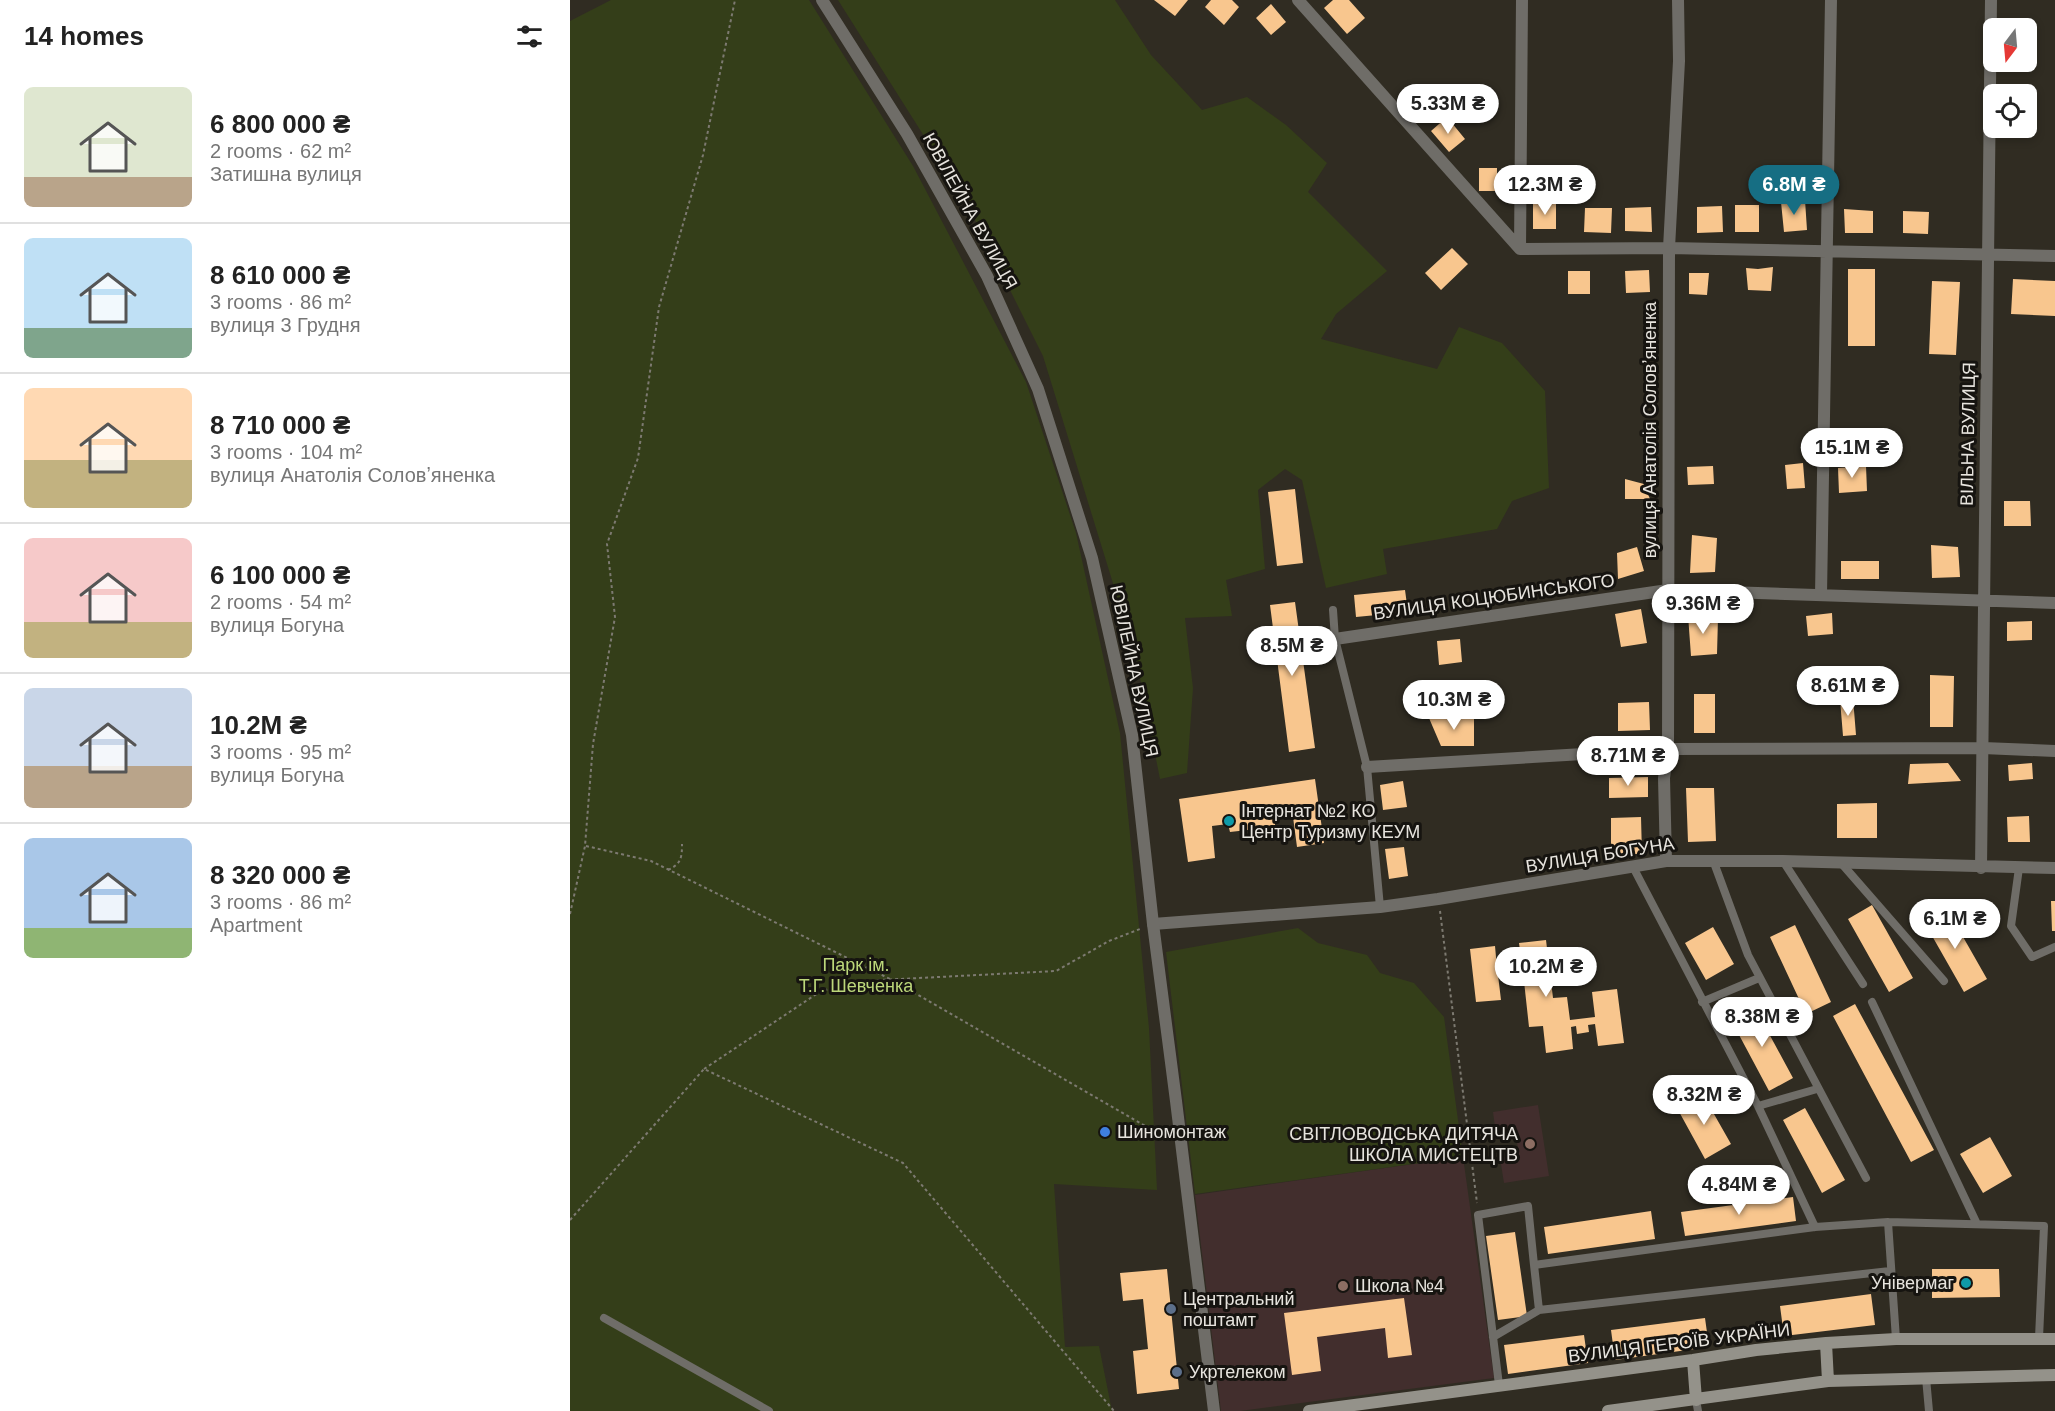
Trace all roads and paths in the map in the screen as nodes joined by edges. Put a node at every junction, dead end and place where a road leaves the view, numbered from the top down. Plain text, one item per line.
1 (735, 0) edge
2 (822, 0) edge
3 (1298, 0) edge
4 (1522, 0) edge
5 (1678, 0) edge
6 (1831, 0) edge
7 (1991, 0) edge
8 (1669, 248) junction
9 (1520, 249) junction
10 (1827, 252) junction
11 (1988, 255) junction
12 (2055, 256) edge
13 (1668, 590) junction
14 (1821, 596) junction
15 (1984, 602) junction
16 (2055, 603) edge
17 (1333, 610) dead end
18 (1335, 639) junction
19 (1668, 748) junction
20 (1983, 748) junction
21 (2055, 751) edge
22 (1367, 767) junction
23 (682, 844) dead end
24 (585, 846) junction
25 (1713, 860) junction
26 (1666, 861) junction
27 (1783, 861) junction
28 (1842, 864) junction
29 (1632, 867) junction
30 (1981, 868) junction
31 (2019, 868) junction
32 (2055, 868) edge
33 (668, 870) junction
34 (1438, 899) junction
35 (1380, 907) junction
36 (570, 914) edge
37 (1152, 924) junction
38 (2055, 947) edge
39 (1759, 978) junction
40 (892, 980) junction
41 (1944, 981) dead end
42 (1863, 984) dead end
43 (1702, 1002) junction
44 (1872, 1002) dead end
45 (704, 1069) junction
46 (1817, 1089) junction
47 (1758, 1106) junction
48 (1181, 1146) junction
49 (1866, 1178) dead end
50 (1478, 1215) junction
51 (570, 1220) edge
52 (1888, 1222) junction
53 (1977, 1224) junction
54 (1815, 1227) junction
55 (1534, 1265) junction
56 (1890, 1271) junction
57 (1539, 1310) junction
58 (604, 1318) dead end
59 (1493, 1337) junction
60 (2039, 1338) junction
61 (1896, 1339) junction
62 (2055, 1339) edge
63 (1826, 1343) junction
64 (1693, 1360) junction
65 (2055, 1375) edge
66 (1926, 1378) junction
67 (1828, 1381) junction
68 (1499, 1385) junction
69 (1697, 1405) edge
70 (769, 1411) edge
71 (1114, 1411) edge
72 (1214, 1411) edge
73 (1309, 1411) edge
74 (1608, 1411) edge
75 (1929, 1411) edge

1 - 24 path
2 - 37 street, ЮВІЛЕЙНА ВУЛИЦЯ
3 - 9 street
4 - 9 street
5 - 8 street, вулиця Анатолія Соловʼяненка
6 - 10 street
7 - 11 street, ВІЛЬНА ВУЛИЦЯ
8 - 9 street
8 - 10 street
8 - 13 street, вулиця Анатолія Соловʼяненка
10 - 11 street
10 - 14 street
11 - 12 street
11 - 15 street, ВІЛЬНА ВУЛИЦЯ
13 - 14 street, ВУЛИЦЯ КОЦЮБИНСЬКОГО
13 - 18 street, ВУЛИЦЯ КОЦЮБИНСЬКОГО
13 - 19 street, вулиця Анатолія Соловʼяненка
14 - 15 street, ВУЛИЦЯ КОЦЮБИНСЬКОГО
15 - 16 street, ВУЛИЦЯ КОЦЮБИНСЬКОГО
15 - 20 street, ВІЛЬНА ВУЛИЦЯ
17 - 18 lane
18 - 22 lane
19 - 20 street
19 - 22 street
19 - 26 street, вулиця Анатолія Соловʼяненка
20 - 21 street
20 - 30 street, ВІЛЬНА ВУЛИЦЯ
22 - 35 lane
23 - 33 path
24 - 33 path
24 - 36 path
25 - 26 street, ВУЛИЦЯ БОГУНА
25 - 27 street, ВУЛИЦЯ БОГУНА
25 - 39 lane
26 - 29 street, ВУЛИЦЯ БОГУНА
27 - 28 street, ВУЛИЦЯ БОГУНА
27 - 42 lane
28 - 30 street, ВУЛИЦЯ БОГУНА
28 - 41 lane
29 - 34 street, ВУЛИЦЯ БОГУНА
29 - 43 lane
30 - 31 street, ВУЛИЦЯ БОГУНА
31 - 32 street, ВУЛИЦЯ БОГУНА
31 - 38 lane
33 - 40 path
34 - 35 street, ВУЛИЦЯ БОГУНА
34 - 50 path
35 - 37 street, ВУЛИЦЯ БОГУНА
37 - 40 path
37 - 48 street, ЮВІЛЕЙНА ВУЛИЦЯ
39 - 43 lane
39 - 46 lane
40 - 45 path
40 - 48 path
43 - 47 lane
44 - 53 lane
45 - 51 path
45 - 71 path
46 - 47 lane
46 - 49 lane
47 - 54 lane
48 - 72 street, ЮВІЛЕЙНА ВУЛИЦЯ
50 - 55 lane
50 - 59 lane
52 - 53 lane
52 - 54 lane
52 - 56 lane
53 - 60 lane
54 - 55 lane
55 - 57 lane
56 - 57 lane
56 - 61 lane
57 - 59 lane
58 - 70 lane
59 - 68 lane
60 - 61 main road, ВУЛИЦЯ ГЕРОЇВ УКРАЇНИ
60 - 62 main road, ВУЛИЦЯ ГЕРОЇВ УКРАЇНИ
61 - 63 main road, ВУЛИЦЯ ГЕРОЇВ УКРАЇНИ
63 - 64 main road, ВУЛИЦЯ ГЕРОЇВ УКРАЇНИ
63 - 67 main road
64 - 68 main road, ВУЛИЦЯ ГЕРОЇВ УКРАЇНИ
64 - 69 main road
65 - 66 main road
66 - 67 main road
66 - 75 lane
67 - 69 main road
68 - 73 main road, ВУЛИЦЯ ГЕРОЇВ УКРАЇНИ
69 - 74 main road

